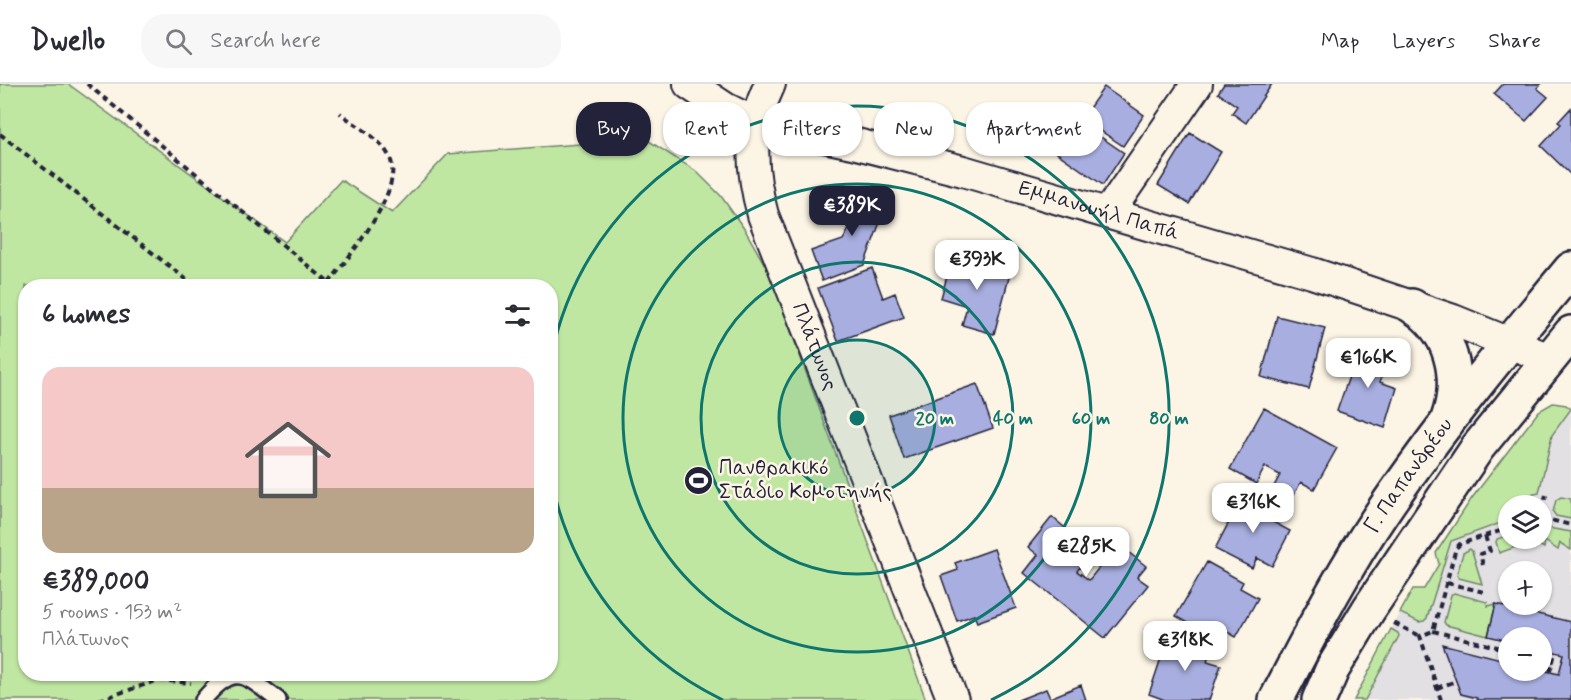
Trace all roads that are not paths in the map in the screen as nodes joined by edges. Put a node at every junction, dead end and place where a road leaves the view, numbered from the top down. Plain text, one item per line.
1 (689, 84) edge
2 (770, 84) edge
3 (1197, 84) edge
4 (755, 123) junction
5 (1108, 213) junction
6 (1571, 269) edge
7 (1412, 306) junction
8 (1571, 333) edge
9 (1510, 342) junction
10 (1549, 359) junction
11 (1445, 426) junction
12 (221, 681) edge
13 (252, 681) edge
14 (203, 700) edge
15 (278, 700) edge
16 (953, 700) edge
17 (1276, 700) edge
18 (1319, 700) edge

1 - 4 street, Εμμανουήλ Παπά
2 - 4 street, Πλάτωνος
3 - 5 street
4 - 5 street, Εμμανουήλ Παπά
4 - 16 street, Πλάτωνος
5 - 7 street, Εμμανουήλ Παπά
6 - 9 main road, Γ. Παπανδρέου
7 - 9 street, Εμμανουήλ Παπά
7 - 11 main road
8 - 10 main road, Γ. Παπανδρέου
9 - 10 street, Εμμανουήλ Παπά
9 - 11 main road, Γ. Παπανδρέου
10 - 18 main road, Γ. Παπανδρέου
11 - 17 main road, Γ. Παπανδρέου
12 - 14 lane
13 - 15 lane

